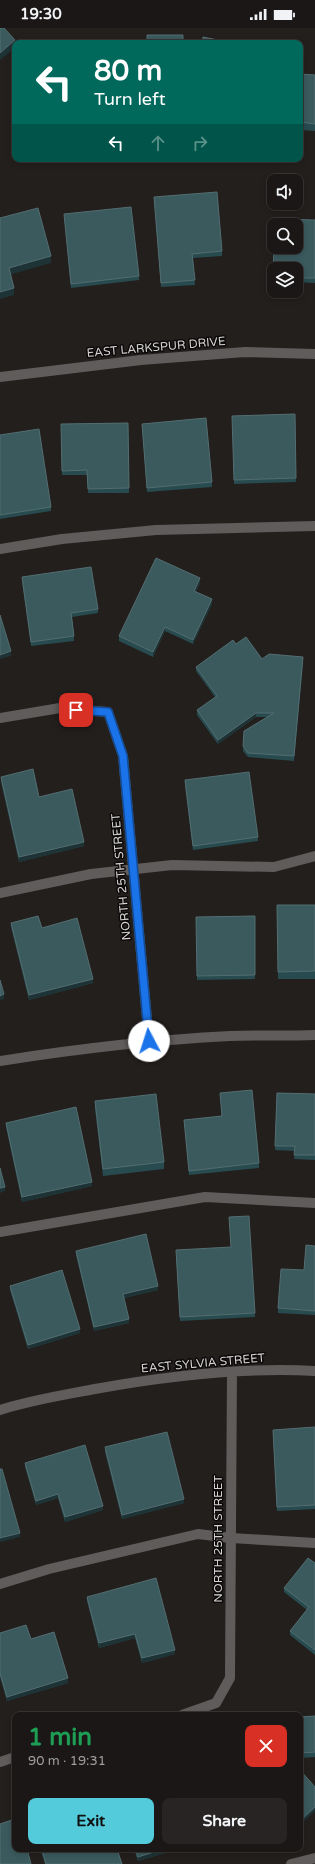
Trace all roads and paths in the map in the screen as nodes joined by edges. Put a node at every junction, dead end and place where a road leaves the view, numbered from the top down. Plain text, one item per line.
1 (315, 354) edge
2 (0, 377) edge
3 (315, 526) edge
4 (0, 548) edge
5 (0, 718) edge
6 (315, 856) edge
7 (134, 869) junction
8 (0, 893) edge
9 (315, 1036) edge
10 (149, 1041) junction
11 (0, 1061) edge
12 (315, 1203) edge
13 (0, 1232) edge
14 (315, 1371) edge
15 (232, 1372) junction
16 (0, 1410) edge
17 (231, 1538) junction
18 (315, 1543) edge
19 (0, 1584) edge
20 (190, 1712) edge
21 (12, 1758) edge
22 (0, 1762) edge
23 (315, 1858) edge
24 (291, 1864) edge

1 - 2 street, EAST LARKSPUR DRIVE
3 - 4 street
5 - 7 street, NORTH 25TH STREET
6 - 7 street
7 - 8 street
7 - 10 street, NORTH 25TH STREET
9 - 10 street
10 - 11 street
12 - 13 street
14 - 15 street, EAST SYLVIA STREET
15 - 16 street, EAST SYLVIA STREET
15 - 17 street, NORTH 25TH STREET
17 - 18 street
17 - 19 street
17 - 20 street, NORTH 25TH STREET
21 - 22 street
23 - 24 street

